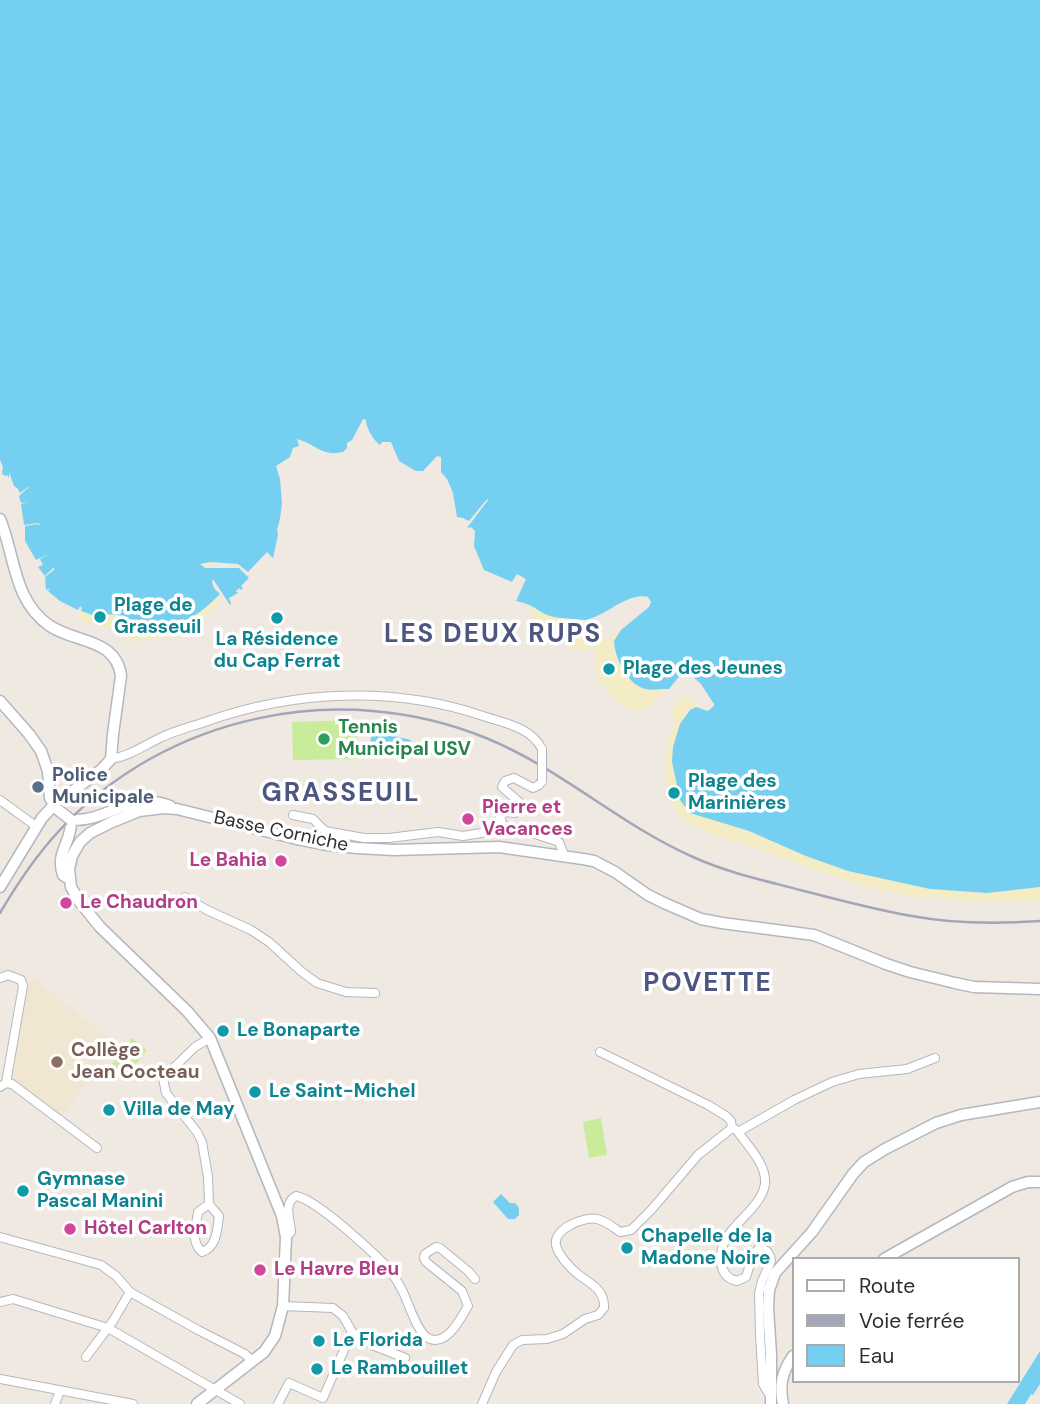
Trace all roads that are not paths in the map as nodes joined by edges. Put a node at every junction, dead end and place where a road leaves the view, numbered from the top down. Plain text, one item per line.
1 (0, 519) edge
2 (0, 701) edge
3 (111, 759) junction
4 (0, 800) edge
5 (55, 807) junction
6 (134, 808) junction
7 (293, 815) dead end
8 (74, 823) junction
9 (503, 826) junction
10 (37, 827) junction
11 (564, 855) junction
12 (69, 879) junction
13 (0, 887) edge
14 (185, 897) dead end
15 (0, 978) edge
16 (1040, 989) edge
17 (375, 993) dead end
18 (209, 1038) junction
19 (600, 1052) dead end
20 (935, 1058) dead end
21 (3, 1085) edge
22 (1040, 1102) edge
23 (735, 1130) junction
24 (97, 1147) dead end
25 (1040, 1182) edge
26 (209, 1203) junction
27 (0, 1237) edge
28 (286, 1237) junction
29 (888, 1257) edge
30 (475, 1279) dead end
31 (130, 1292) junction
32 (0, 1302) edge
33 (283, 1306) junction
34 (108, 1328) junction
35 (352, 1332) junction
36 (86, 1357) dead end
37 (405, 1358) dead end
38 (792, 1358) edge
39 (252, 1361) junction
40 (0, 1378) edge
41 (215, 1390) junction
42 (60, 1391) junction
43 (771, 1400) edge
44 (55, 1404) edge
45 (132, 1404) edge
46 (197, 1404) edge
47 (240, 1404) edge
48 (278, 1404) edge
49 (482, 1404) edge
50 (783, 1404) edge

1 - 3 main road
2 - 5 main road
3 - 5 main road
3 - 9 street, bridge
4 - 10 street
5 - 8 main road, bridge
5 - 10 main road
6 - 8 main road
6 - 11 main road, Basse Corniche
6 - 12 main road
7 - 9 street
8 - 12 main road
9 - 11 street
10 - 13 main road
11 - 16 main road, Basse Corniche
12 - 18 main road
14 - 17 street
15 - 21 street
18 - 26 street
18 - 28 main road
19 - 23 street
20 - 23 street
21 - 24 street
22 - 43 main road
23 - 43 street
23 - 49 street
25 - 29 main road
26 - 26 street
27 - 31 street
28 - 30 street
28 - 33 main road
31 - 34 street
31 - 39 street
32 - 34 street
33 - 35 street
33 - 39 main road
34 - 36 street
34 - 41 street
35 - 37 street
35 - 48 street
38 - 50 main road
39 - 41 main road
40 - 42 street
41 - 46 main road
41 - 47 street
42 - 44 street
42 - 45 street

